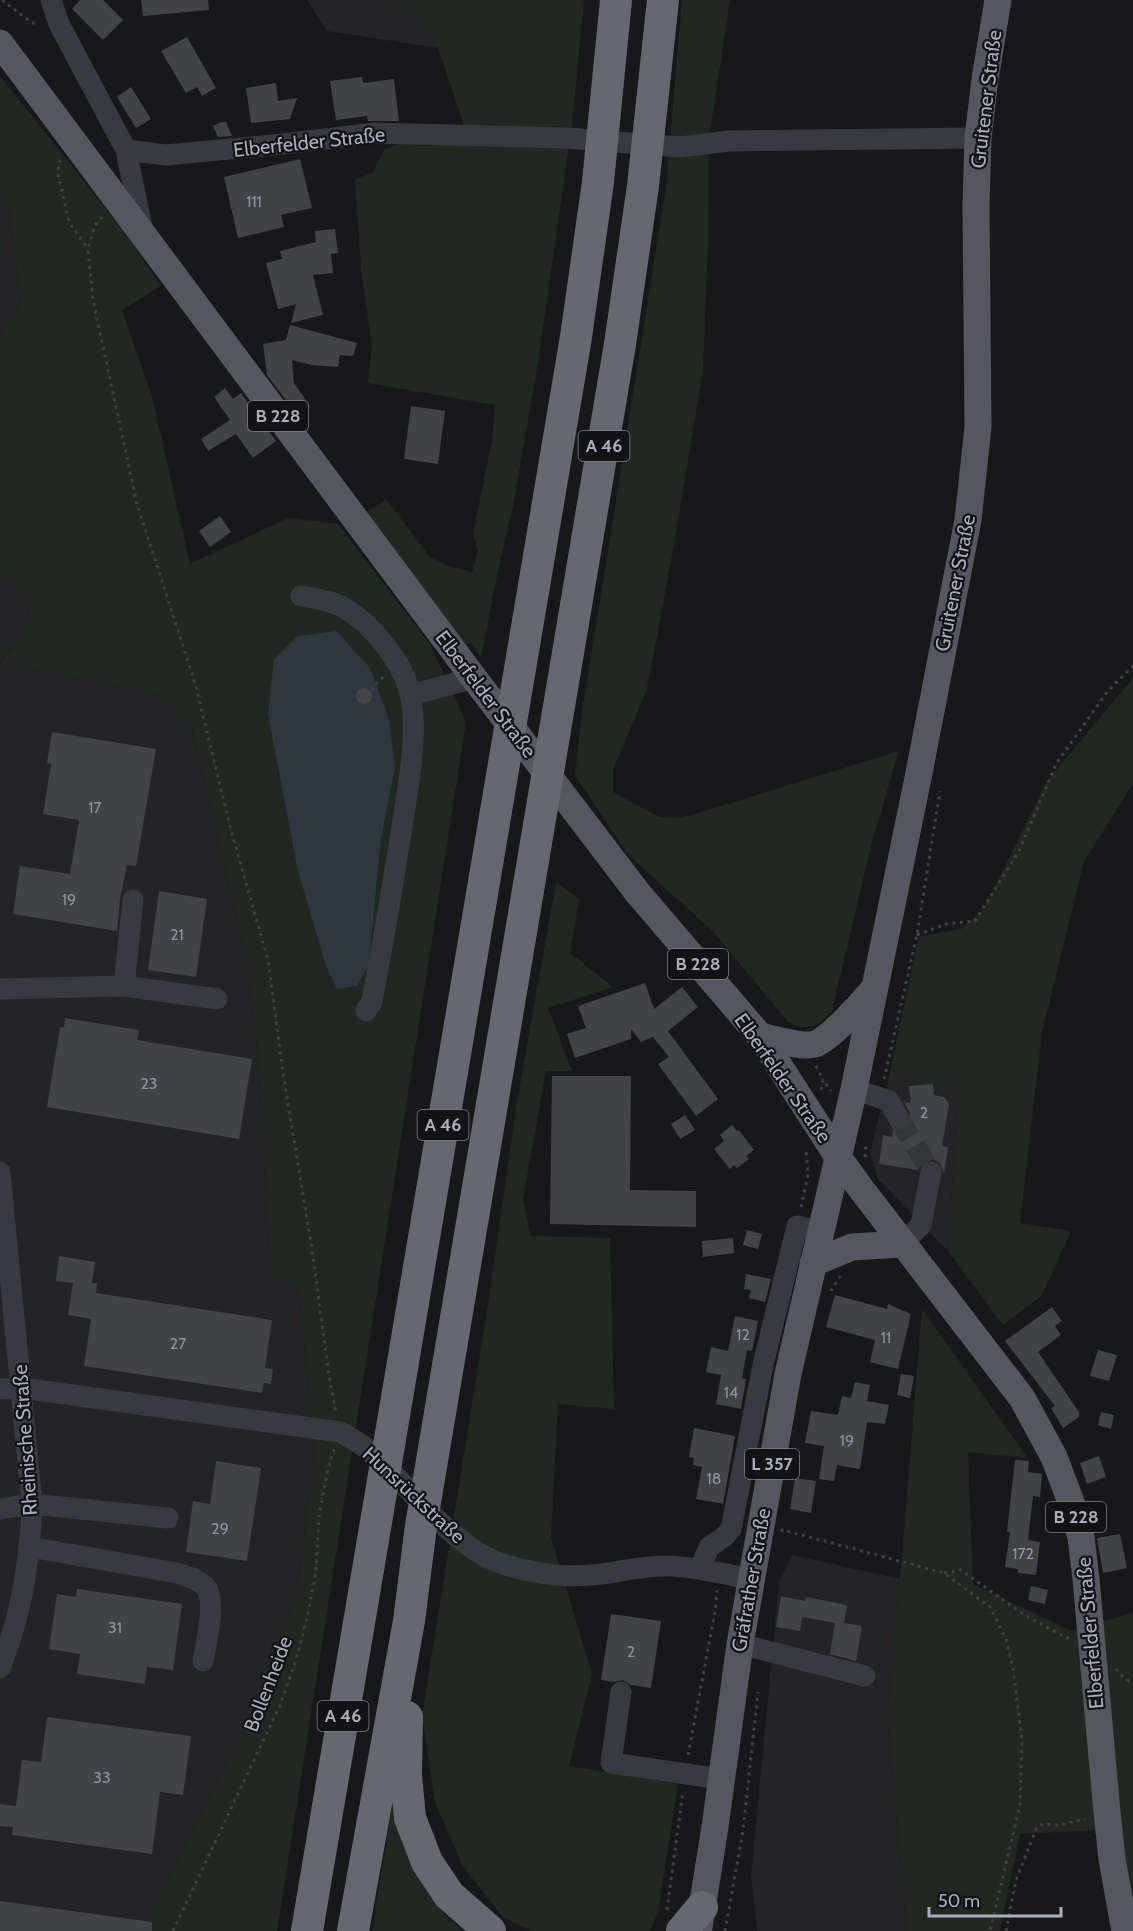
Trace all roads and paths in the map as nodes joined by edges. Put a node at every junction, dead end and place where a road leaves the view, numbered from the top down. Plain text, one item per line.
1 (2, 0) edge
2 (51, 0) edge
3 (616, 0) edge
4 (663, 0) edge
5 (998, 0) edge
6 (59, 24) junction
7 (0, 43) edge
8 (978, 138) junction
9 (79, 148) junction
10 (126, 150) junction
11 (117, 200) junction
12 (144, 238) junction
13 (88, 249) junction
14 (302, 596) dead end
15 (1133, 666) edge
16 (474, 678) junction
17 (411, 695) junction
18 (133, 900) dead end
19 (124, 986) junction
20 (0, 989) edge
21 (873, 990) junction
22 (217, 999) dead end
23 (366, 1011) dead end
24 (760, 1036) junction
25 (854, 1089) junction
26 (879, 1099) junction
27 (814, 1118) junction
28 (899, 1119) tunnel mouth
29 (838, 1157) junction
30 (0, 1172) edge
31 (931, 1172) tunnel mouth
32 (808, 1229) junction
33 (902, 1244) junction
34 (860, 1246) junction
35 (813, 1263) junction
36 (830, 1292) dead end
37 (22, 1388) junction
38 (0, 1389) edge
39 (340, 1432) junction
40 (32, 1504) junction
41 (0, 1509) edge
42 (168, 1518) dead end
43 (784, 1520) dead end
44 (782, 1530) junction
45 (780, 1540) dead end
46 (30, 1547) junction
47 (709, 1571) junction
48 (944, 1573) junction
49 (751, 1580) junction
50 (408, 1621) junction
51 (740, 1644) junction
52 (1092, 1647) junction
53 (203, 1661) dead end
54 (0, 1668) edge
55 (865, 1676) dead end
56 (1125, 1679) dead end
57 (1133, 1682) edge
58 (758, 1684) dead end
59 (621, 1692) dead end
60 (685, 1774) junction
61 (721, 1779) junction
62 (1107, 1812) junction
63 (700, 1919) edge
64 (674, 1923) edge
65 (173, 1931) edge
66 (307, 1931) edge
67 (353, 1931) edge
68 (490, 1931) edge
69 (725, 1931) edge
70 (990, 1931) edge
71 (1006, 1931) edge
72 (1125, 1931) edge

1 - 6 path
2 - 6 street, Elberfelder Straße
3 - 66 highway, A 46
4 - 50 highway, A 46
5 - 8 main road, Gruitener Straße / L 357
6 - 10 street, Elberfelder Straße
7 - 9 main road, Elberfelder Straße / B 228
8 - 10 street, Elberfelder Straße
8 - 21 main road, Gruitener Straße / L 357
9 - 11 main road, Elberfelder Straße / B 228
9 - 13 path
10 - 12 street, Elberfelder Straße
11 - 12 main road, Elberfelder Straße / B 228
11 - 13 path
12 - 16 main road, Elberfelder Straße / B 228
13 - 39 path
14 - 17 street
15 - 26 path
16 - 17 street
16 - 24 main road, Elberfelder Straße / B 228
17 - 23 street
18 - 19 street
19 - 20 street
19 - 22 street
21 - 24 main road
21 - 25 main road, Gruitener Straße / L 357
24 - 27 main road, Elberfelder Straße / B 228
25 - 26 street
25 - 29 main road, Gruitener Straße / L 357
26 - 28 street
27 - 29 main road, Elberfelder Straße / B 228
27 - 32 path
29 - 32 main road, Gräfrather Straße / L 357
29 - 33 main road, Elberfelder Straße / B 228
30 - 37 street, Rheinische Straße
31 - 33 street
32 - 35 main road, Gräfrather Straße / L 357
32 - 47 street, Gräfrather Straße
33 - 34 main road
33 - 52 main road, Elberfelder Straße / B 228
34 - 35 main road
34 - 36 path
35 - 49 main road, Gräfrather Straße / L 357
37 - 38 street, Hunsrückstraße
37 - 39 street, Hunsrückstraße
37 - 40 street, Rheinische Straße
39 - 47 street, Hunsrückstraße
39 - 65 path, Bollenheide
40 - 41 street
40 - 42 street
40 - 46 street, Rheinische Straße
43 - 44 path
44 - 45 path
44 - 48 path
46 - 53 street
46 - 54 street, Rheinische Straße
47 - 49 street, Hunsrückstraße
47 - 60 path
48 - 52 path
48 - 70 path
49 - 51 main road, Gräfrather Straße / L 357
50 - 67 highway, A 46
50 - 68 highway
51 - 55 street
51 - 61 main road, Gräfrather Straße / L 357
52 - 62 main road, Elberfelder Straße / B 228
56 - 57 path
58 - 69 path
59 - 60 street
60 - 61 street
60 - 64 path
61 - 63 main road, Gräfrather Straße / L 357
62 - 71 path
62 - 72 main road, Elberfelder Straße / B 228
63 - 64 highway

